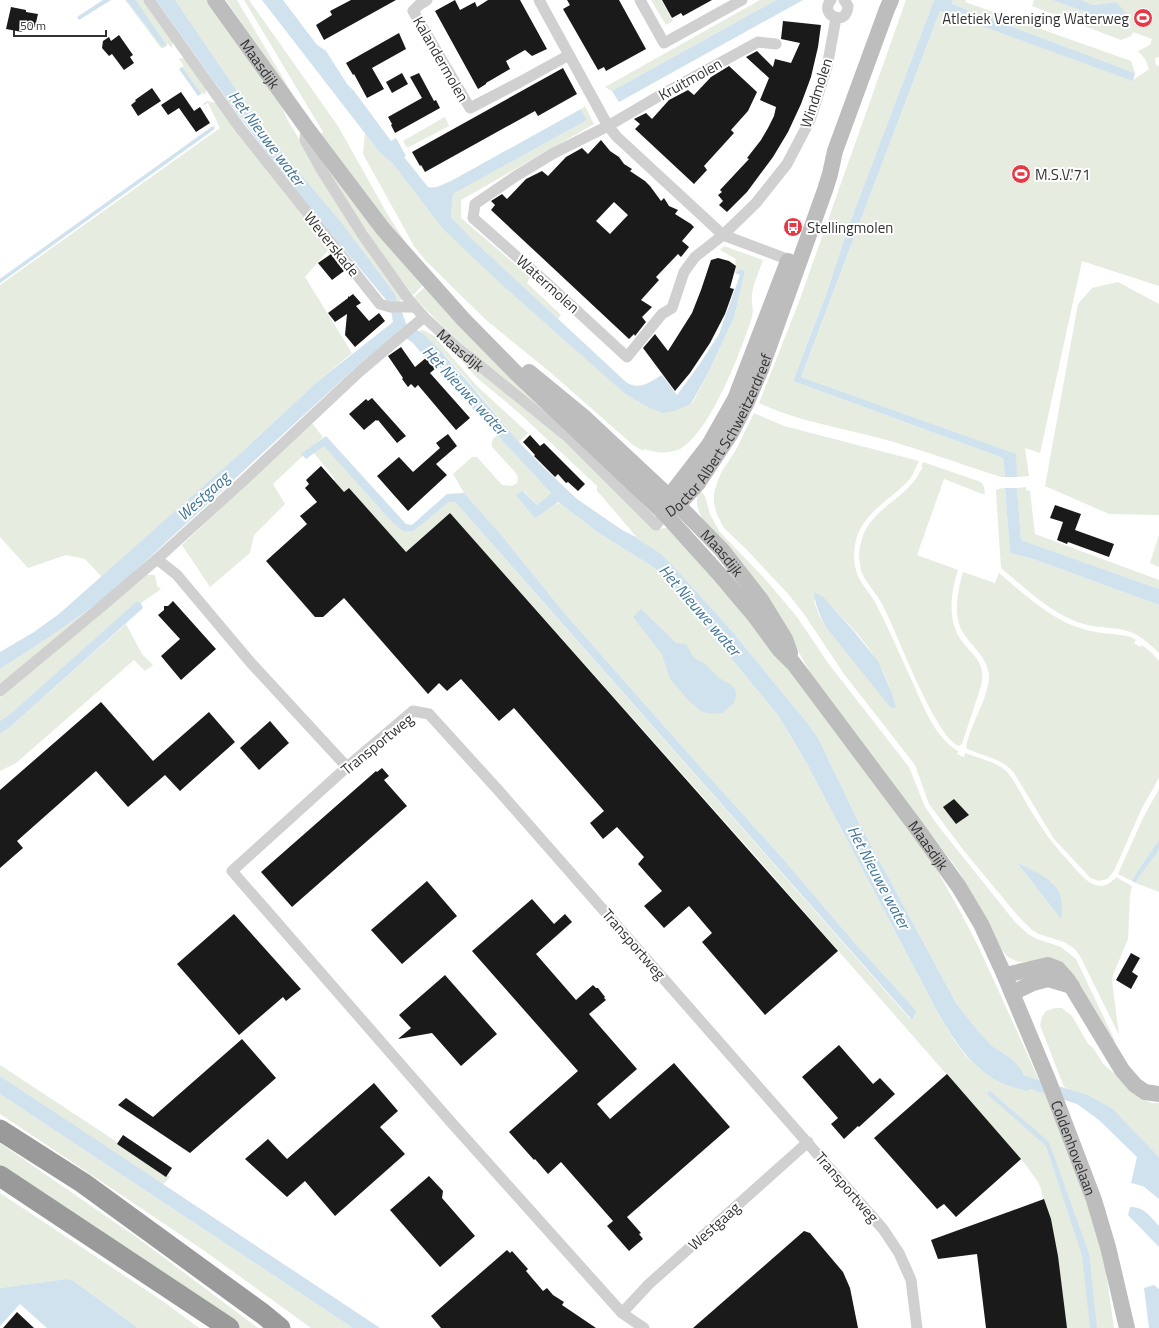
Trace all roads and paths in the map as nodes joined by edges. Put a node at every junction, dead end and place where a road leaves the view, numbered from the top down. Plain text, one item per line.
1 (149, 0) edge
2 (215, 0) edge
3 (427, 0) edge
4 (539, 0) edge
5 (640, 0) edge
6 (742, 0) edge
7 (831, 0) edge
8 (844, 0) edge
9 (891, 0) edge
10 (836, 18) junction
11 (776, 44) dead end
12 (569, 55) junction
13 (608, 126) junction
14 (306, 127) junction
15 (722, 235) junction
16 (793, 261) junction
17 (403, 305) junction
18 (424, 317) junction
19 (671, 505) junction
20 (157, 558) junction
21 (0, 691) edge
22 (347, 767) junction
23 (1004, 974) junction
24 (1072, 986) junction
25 (1012, 992) junction
26 (1159, 1094) edge
27 (0, 1130) edge
28 (808, 1142) junction
29 (0, 1176) edge
30 (622, 1313) junction
31 (229, 1328) edge
32 (280, 1328) edge
33 (644, 1328) edge
34 (917, 1328) edge
35 (1127, 1328) edge

1 - 17 street, Weverskade
2 - 14 main road, Maasdijk
3 - 12 street, Kalandermolen
4 - 12 street
5 - 6 street
7 - 10 street
8 - 10 street
9 - 16 main road, Doctor Albert Schweitzerdreef
10 - 15 street, Windmolen
11 - 13 street, Kruitmolen
12 - 13 street
13 - 15 street
13 - 15 street, Watermolen
14 - 17 street, Maasdijk
14 - 19 main road, Maasdijk
15 - 16 street
16 - 19 main road, Doctor Albert Schweitzerdreef
17 - 18 street, Maasdijk
18 - 19 street, Maasdijk
18 - 20 street
19 - 23 main road, Maasdijk
20 - 21 street
20 - 22 street
22 - 28 street, Transportweg
22 - 30 street, Transportweg
23 - 24 main road
23 - 25 main road, Coldenhovelaan
24 - 25 main road
24 - 26 main road
25 - 35 main road, Coldenhovelaan
27 - 32 highway
28 - 30 street, Westgaag
28 - 34 street, Transportweg
29 - 31 highway
30 - 33 street, Transportweg

